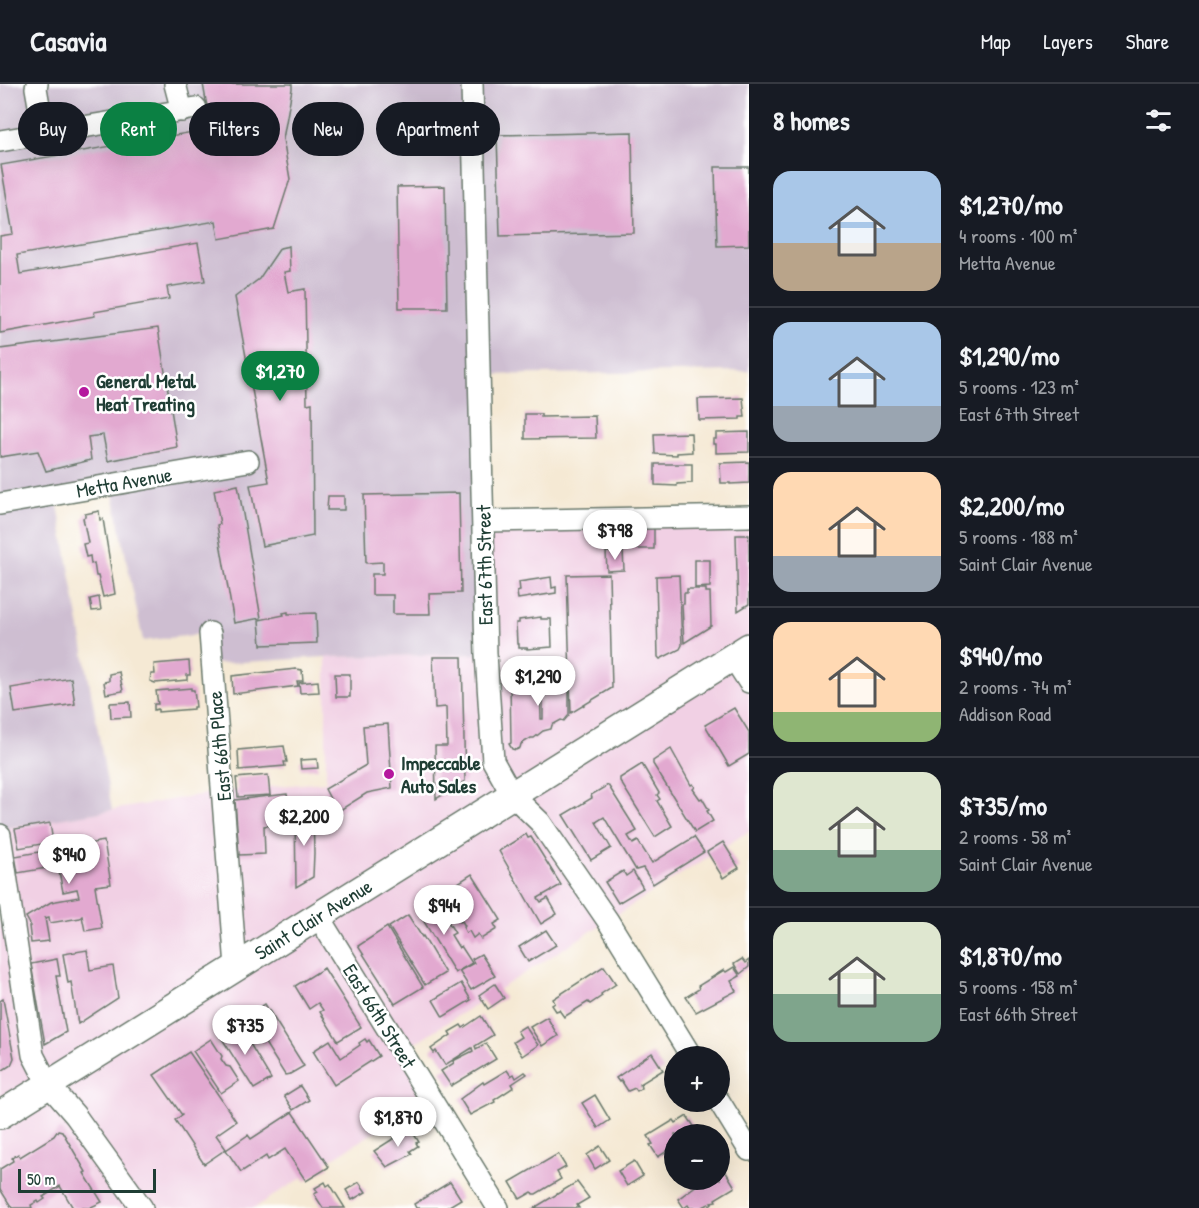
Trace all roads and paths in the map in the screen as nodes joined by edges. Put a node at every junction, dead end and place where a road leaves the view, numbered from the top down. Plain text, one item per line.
1 (37, 84) edge
2 (175, 84) edge
3 (472, 84) edge
4 (38, 102) edge
5 (88, 127) edge
6 (18, 138) edge
7 (0, 141) edge
8 (248, 461) dead end
9 (0, 504) edge
10 (749, 516) edge
11 (484, 521) junction
12 (210, 633) dead end
13 (741, 652) edge
14 (749, 682) edge
15 (512, 795) junction
16 (0, 835) edge
17 (318, 916) junction
18 (7, 921) edge
19 (236, 967) junction
20 (685, 1046) edge
21 (48, 1084) junction
22 (726, 1112) edge
23 (0, 1115) edge
24 (749, 1150) edge
25 (142, 1208) edge
26 (498, 1208) edge

1 - 4 street
2 - 5 street
3 - 11 street, East 67th Street
6 - 7 street
8 - 9 street, Metta Avenue
10 - 11 street
11 - 15 street, East 67th Street
12 - 19 street, East 66th Place
13 - 14 street
13 - 15 main road, Saint Clair Avenue
15 - 17 main road, Saint Clair Avenue
15 - 20 street, East 67th Street
16 - 18 street
17 - 19 main road, Saint Clair Avenue
17 - 26 street, East 66th Street
18 - 21 street
19 - 21 main road, Saint Clair Avenue
21 - 23 main road, Saint Clair Avenue
21 - 25 street
22 - 24 street

